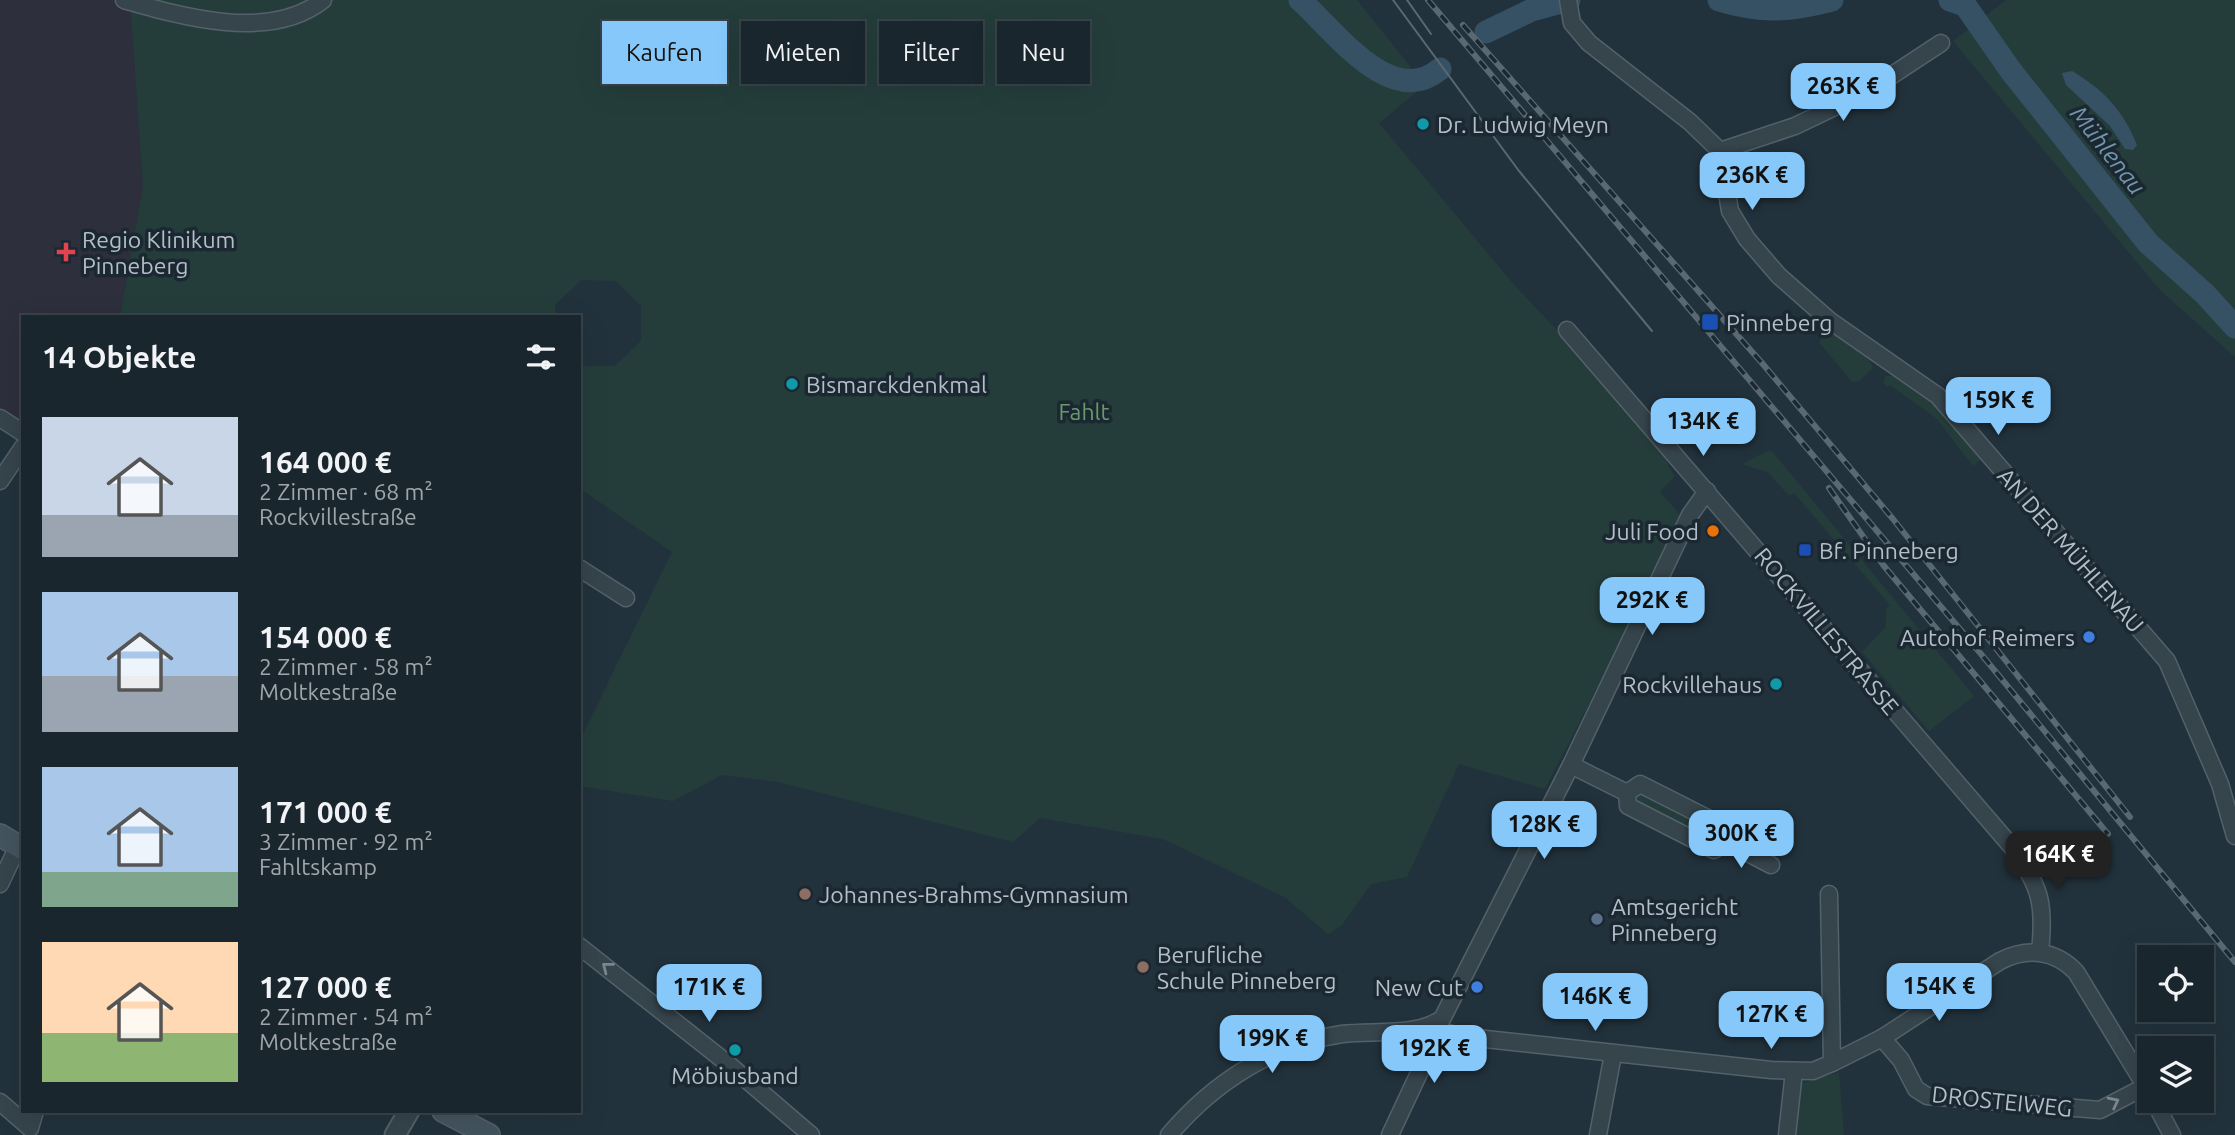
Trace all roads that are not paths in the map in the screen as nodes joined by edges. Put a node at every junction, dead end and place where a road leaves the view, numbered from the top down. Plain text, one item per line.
1 (124, 0) edge
2 (323, 0) edge
3 (1568, 0) edge
4 (1941, 43) dead end
5 (1720, 151) junction
6 (1567, 330) dead end
7 (0, 418) edge
8 (21, 432) edge
9 (21, 450) edge
10 (0, 481) edge
11 (1707, 491) junction
12 (581, 569) edge
13 (626, 598) dead end
14 (1571, 765) junction
15 (1627, 793) junction
16 (2235, 836) edge
17 (1727, 842) junction
18 (14, 844) edge
19 (1771, 865) dead end
20 (0, 884) edge
21 (1829, 894) dead end
22 (581, 948) edge
23 (2040, 952) junction
24 (1435, 1023) junction
25 (1882, 1038) junction
26 (1613, 1054) junction
27 (1832, 1063) junction
28 (1794, 1071) junction
29 (2137, 1073) edge
30 (2137, 1097) edge
31 (0, 1102) edge
32 (34, 1113) edge
33 (408, 1113) edge
34 (447, 1113) edge
35 (2160, 1113) edge
36 (396, 1135) edge
37 (489, 1135) edge
38 (811, 1135) edge
39 (1169, 1135) edge
40 (1390, 1135) edge
41 (1598, 1135) edge
42 (1787, 1135) edge
43 (2172, 1135) edge

1 - 2 street
3 - 5 street
4 - 5 street
5 - 16 street, AN DER MÜHLENAU
6 - 11 street, ROCKVILLESTRASSE
7 - 8 street
9 - 10 street
11 - 14 street
11 - 23 street, ROCKVILLESTRASSE
12 - 13 street
14 - 15 street
14 - 24 street
15 - 17 street
15 - 17 street
17 - 19 street
18 - 20 street
21 - 27 street
38 -> 22 street
23 - 25 street
23 - 29 street
24 - 26 street
24 - 39 street
24 - 40 street
25 - 27 street
25 -> 30 street, DROSTEIWEG
26 - 28 street
26 - 41 street
27 - 28 street
28 - 42 street
31 - 32 street
33 - 36 street
34 - 37 main road
35 - 43 street

